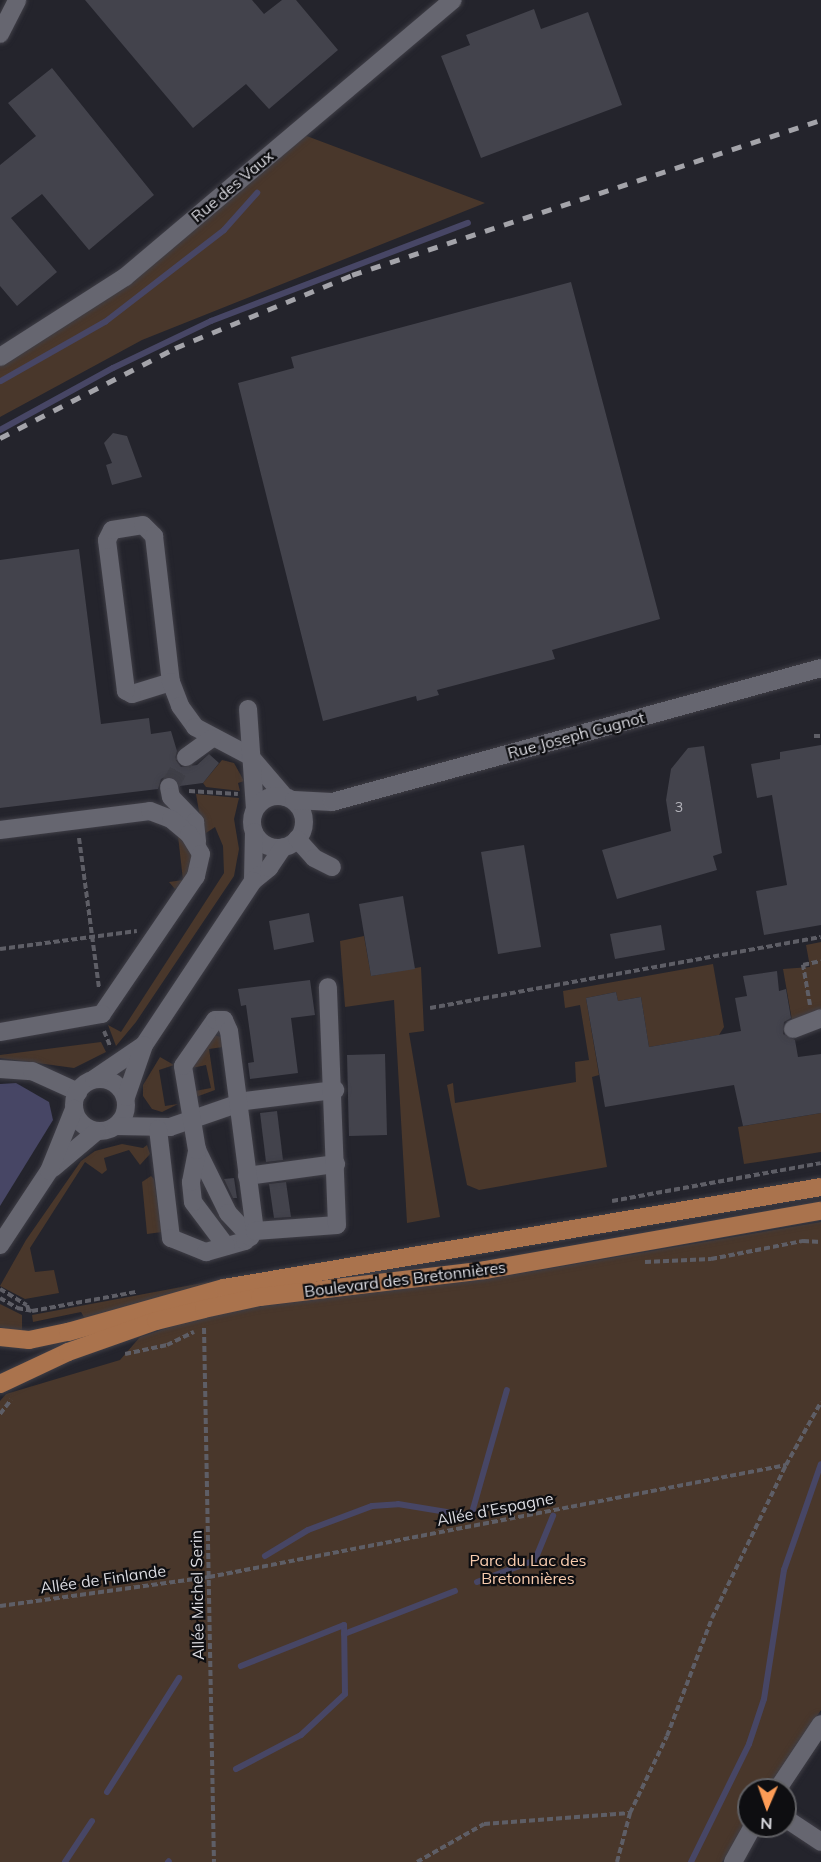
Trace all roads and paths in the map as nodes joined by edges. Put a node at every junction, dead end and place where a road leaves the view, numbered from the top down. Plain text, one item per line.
1 (17, 0) edge
2 (453, 0) edge
3 (0, 34) edge
4 (0, 357) edge
5 (821, 668) edge
6 (171, 682) junction
7 (248, 709) dead end
8 (814, 736) dead end
9 (821, 736) edge
10 (212, 738) junction
11 (186, 757) tunnel mouth
12 (252, 760) junction
13 (169, 787) dead end
14 (289, 799) junction
15 (332, 802) junction
16 (255, 808) junction
17 (76, 819) junction
18 (0, 830) edge
19 (254, 832) junction
20 (295, 837) junction
21 (197, 842) junction
22 (332, 867) dead end
23 (253, 881) junction
24 (161, 928) junction
25 (92, 937) junction
26 (821, 937) edge
27 (0, 949) edge
28 (821, 961) edge
29 (328, 987) dead end
30 (430, 1008) dead end
31 (102, 1014) junction
32 (817, 1019) edge
33 (793, 1029) dead end
34 (0, 1032) edge
35 (144, 1045) junction
36 (123, 1060) junction
37 (0, 1070) edge
38 (94, 1079) junction
39 (335, 1090) junction
40 (76, 1100) junction
41 (126, 1100) junction
42 (238, 1102) junction
43 (191, 1119) junction
44 (116, 1126) junction
45 (153, 1127) junction
46 (97, 1131) junction
47 (196, 1150) junction
48 (336, 1164) junction
49 (49, 1171) junction
50 (247, 1176) junction
51 (821, 1187) edge
52 (821, 1211) edge
53 (253, 1234) junction
54 (821, 1242) edge
55 (0, 1245) edge
56 (226, 1246) junction
57 (642, 1263) dead end
58 (0, 1289) edge
59 (29, 1311) dead end
60 (212, 1325) dead end
61 (204, 1328) junction
62 (0, 1338) edge
63 (119, 1355) dead end
64 (0, 1384) edge
65 (18, 1395) dead end
66 (821, 1402) edge
67 (0, 1414) edge
68 (786, 1465) junction
69 (208, 1576) junction
70 (0, 1606) edge
71 (821, 1724) edge
72 (785, 1778) edge
73 (630, 1812) junction
74 (797, 1826) edge
75 (747, 1838) edge
76 (821, 1842) edge
77 (214, 1862) edge
78 (417, 1862) edge
79 (616, 1862) edge
80 (734, 1862) edge

1 - 3 street
2 - 4 street, Rue des Vaux
5 - 15 street, Rue Joseph Cugnot
6 - 6 street
6 - 10 street
7 - 12 street
8 - 9 path
10 - 11 street
10 - 12 street
12 - 14 street
12 - 16 street
13 - 21 street
14 - 15 street, Rue Joseph Cugnot
14 - 16 street
14 - 20 street
15 - 20 street, Rue Joseph Cugnot
16 - 19 street
17 - 18 street
17 - 21 street
17 - 25 path
19 - 20 street
19 - 23 street
20 - 22 street
20 - 23 street, Rue Joseph Cugnot
21 - 24 street
23 - 35 street, Rue Joseph Cugnot
24 - 25 path
24 - 31 street
25 - 27 path
25 - 31 path
26 - 30 path
28 - 32 path
29 - 39 street
31 - 34 street
31 - 36 path
32 - 33 street
35 - 36 street, Rue Joseph Cugnot
35 - 41 street, Rue Joseph Cugnot
36 - 38 street, Rue Joseph Cugnot
37 - 40 street
38 - 40 street
38 - 41 street
39 - 42 street
39 - 48 street
40 - 46 street
40 - 49 street
41 - 44 street
41 - 45 street
42 - 43 street
42 - 43 street
42 - 50 street
43 - 45 street
43 - 47 street
44 - 45 street
44 - 46 street
45 - 56 street
46 - 49 street
47 - 53 street
47 - 56 street
48 - 50 street
48 - 53 street
49 - 55 street
50 - 53 street
51 - 62 main road, Boulevard des Bretonnières
52 - 64 main road, Boulevard des Bretonnières
53 - 56 street
54 - 57 path
58 - 59 path
60 - 61 path
61 - 63 path
61 - 69 path, Allée Michel Serin
65 - 67 path
66 - 68 path
68 - 69 path, Allée d’Espagne
68 - 73 path
69 - 70 path, Allée de Finlande
69 - 77 path, Allée Michel Serin
71 - 72 street
73 - 78 path
73 - 79 path
74 - 76 street
75 - 80 street

